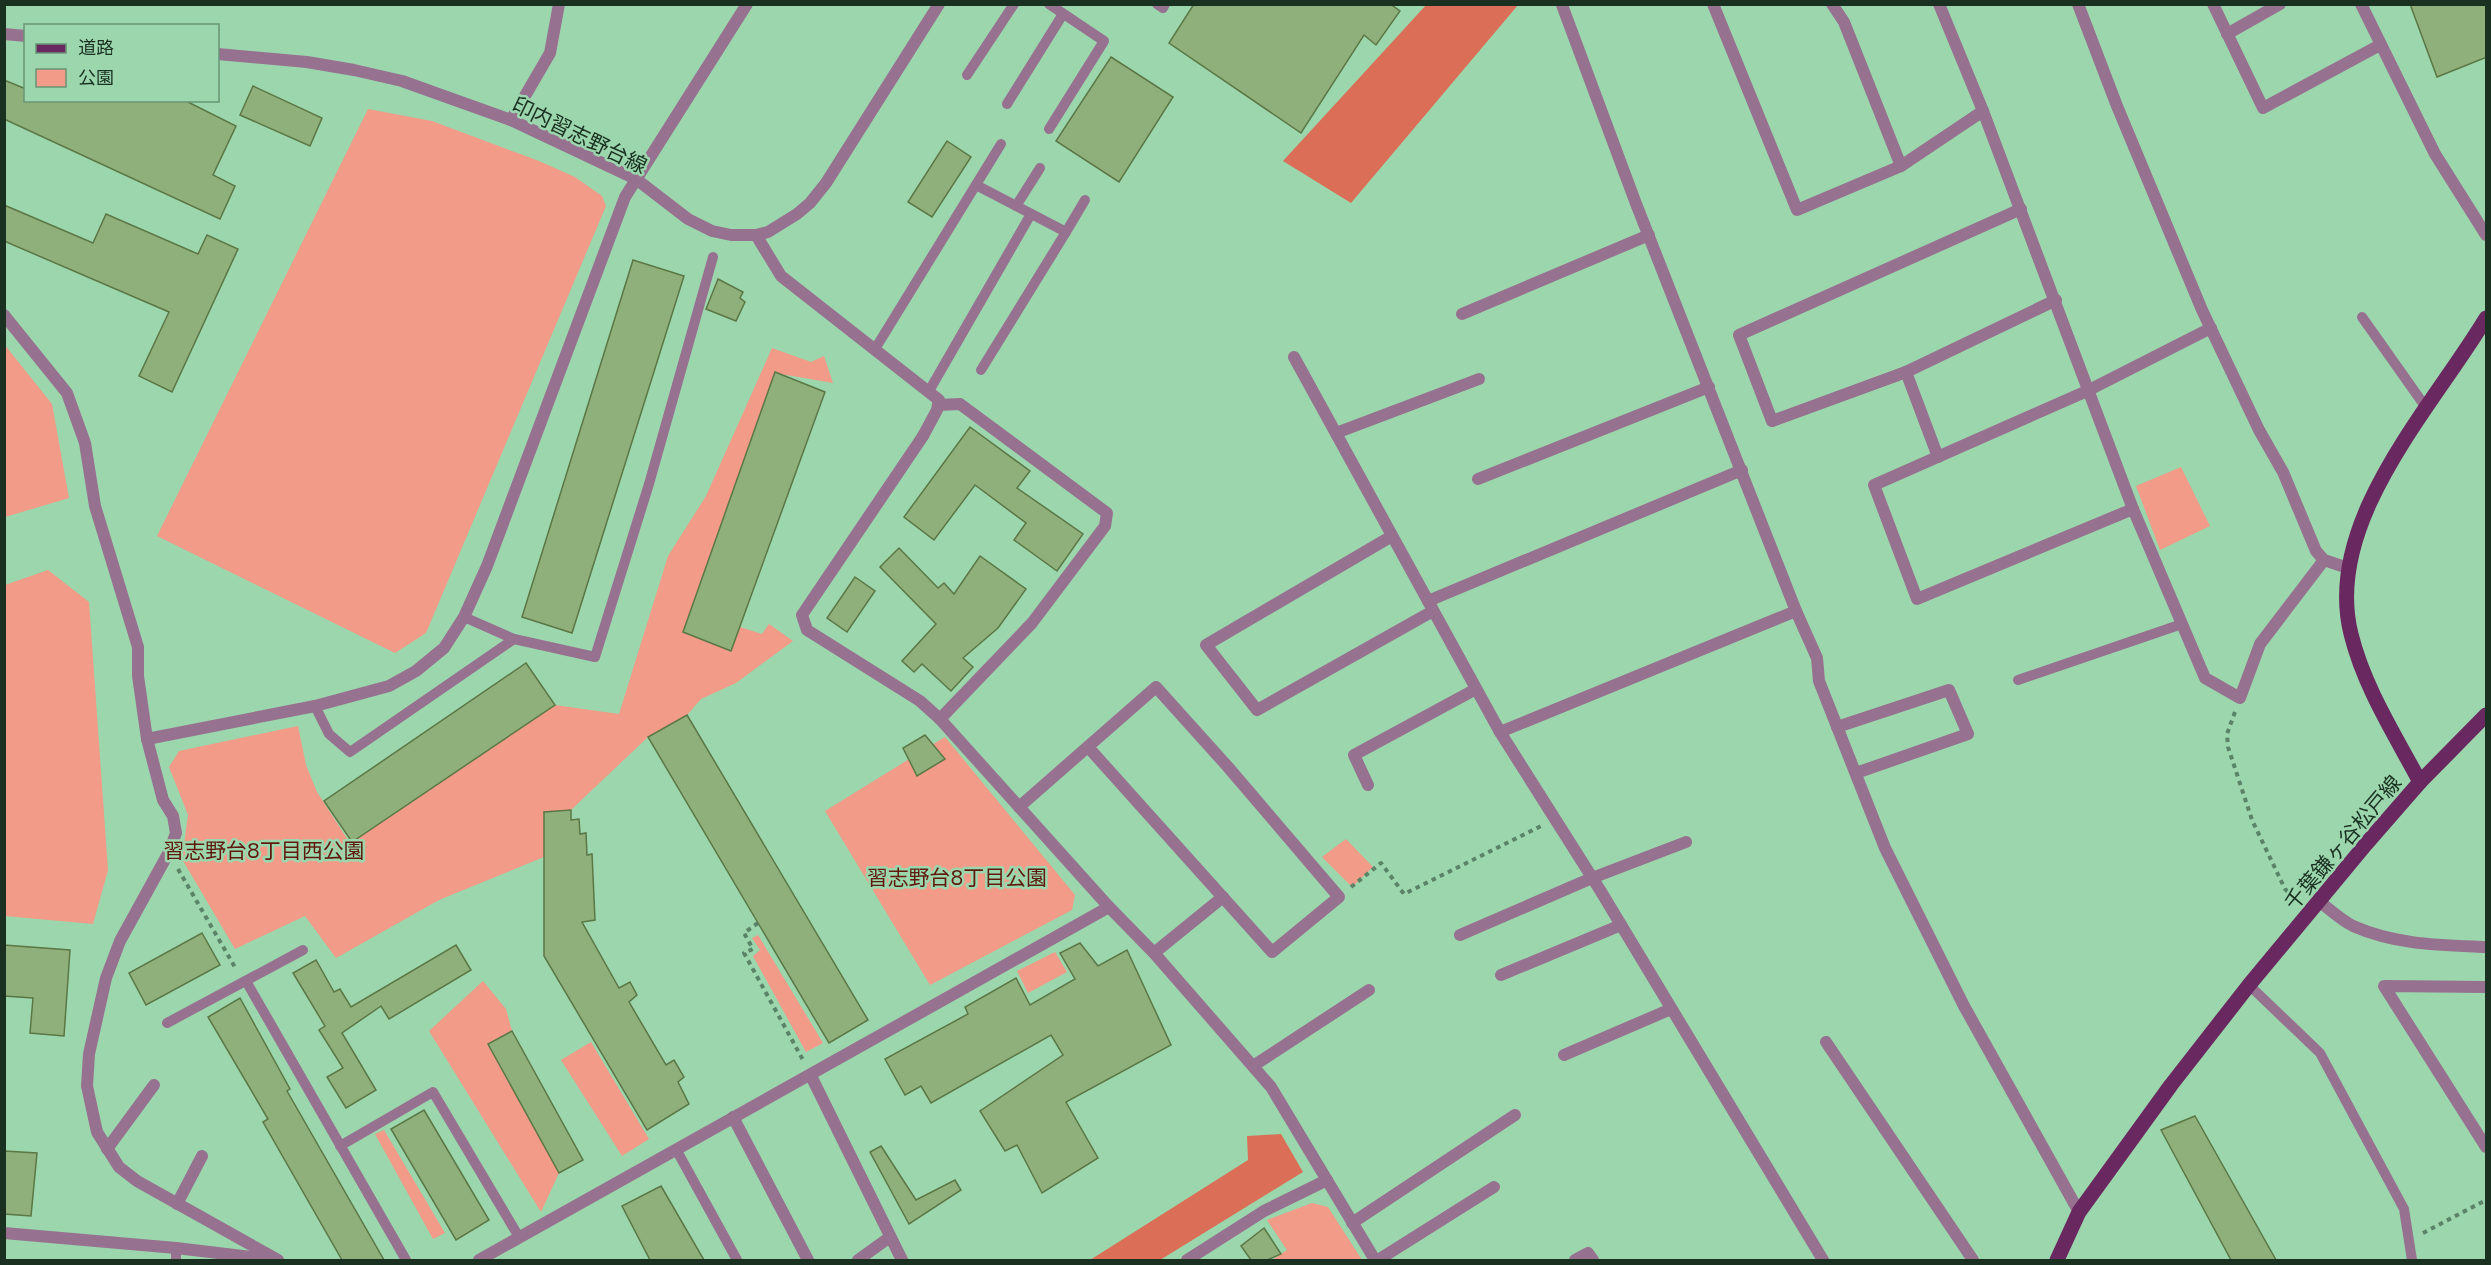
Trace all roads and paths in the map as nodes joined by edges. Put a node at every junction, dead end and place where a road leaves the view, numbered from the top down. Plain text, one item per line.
1 (559, 4) edge
2 (747, 4) edge
3 (939, 4) edge
4 (1014, 4) edge
5 (1049, 4) edge
6 (1157, 4) edge
7 (1165, 4) edge
8 (1713, 4) edge
9 (1832, 4) edge
10 (1939, 4) edge
11 (2078, 4) edge
12 (2213, 4) edge
13 (2280, 4) edge
14 (2361, 4) edge
15 (1562, 5) edge
16 (1063, 14) junction
17 (2227, 33) junction
18 (4, 34) edge
19 (24, 36) edge
20 (2380, 45) junction
21 (219, 54) edge
22 (967, 75) dead end
23 (1007, 104) dead end
24 (1983, 111) junction
25 (511, 120) junction
26 (1049, 129) dead end
27 (1002, 144) dead end
28 (1901, 166) junction
29 (1040, 168) dead end
30 (636, 179) junction
31 (976, 185) junction
32 (1085, 200) dead end
33 (1016, 206) junction
34 (2021, 209) junction
35 (1031, 214) junction
36 (1066, 232) junction
37 (756, 235) junction
38 (1649, 235) junction
39 (2487, 235) edge
40 (713, 257) dead end
41 (2056, 300) junction
42 (1462, 314) dead end
43 (4, 315) edge
44 (2362, 317) dead end
45 (2487, 318) edge
46 (2211, 328) junction
47 (875, 349) junction
48 (1294, 357) dead end
49 (981, 370) dead end
50 (1906, 372) junction
51 (1479, 379) dead end
52 (1709, 387) junction
53 (929, 391) junction
54 (2087, 391) junction
55 (938, 405) junction
56 (2427, 409) junction
57 (1336, 434) junction
58 (1938, 457) junction
59 (1742, 470) junction
60 (1478, 479) dead end
61 (2133, 509) junction
62 (1392, 536) junction
63 (2324, 560) junction
64 (2348, 568) junction
65 (1430, 606) junction
66 (1796, 611) junction
67 (464, 617) junction
68 (2182, 624) junction
69 (514, 639) junction
70 (2018, 680) dead end
71 (1476, 689) junction
72 (2240, 698) junction
73 (315, 706) junction
74 (2487, 715) edge
75 (940, 719) junction
76 (1837, 727) junction
77 (1500, 732) junction
78 (147, 739) junction
79 (1089, 747) junction
80 (1856, 773) junction
81 (2420, 782) junction
82 (1368, 785) dead end
83 (1019, 807) junction
84 (1554, 819) junction
85 (1686, 842) dead end
86 (1593, 878) junction
87 (190, 889) dead end
88 (1223, 897) junction
89 (1339, 897) junction
90 (2319, 901) junction
91 (1109, 907) junction
92 (2309, 914) junction
93 (758, 923) dead end
94 (1621, 925) junction
95 (1460, 935) dead end
96 (2487, 947) edge
97 (303, 950) dead end
98 (1154, 953) junction
99 (1501, 975) dead end
100 (244, 982) junction
101 (2249, 985) junction
102 (2487, 987) edge
103 (1369, 990) dead end
104 (1671, 1010) junction
105 (167, 1023) dead end
106 (1826, 1042) dead end
107 (1564, 1055) dead end
108 (804, 1062) dead end
109 (1253, 1066) junction
110 (811, 1076) junction
111 (154, 1085) dead end
112 (1515, 1115) dead end
113 (733, 1116) junction
114 (340, 1146) junction
115 (2487, 1147) edge
116 (107, 1149) junction
117 (677, 1150) junction
118 (202, 1156) dead end
119 (1327, 1180) junction
120 (1494, 1187) dead end
121 (2487, 1200) edge
122 (177, 1204) junction
123 (2079, 1212) junction
124 (1352, 1223) junction
125 (4, 1233) edge
126 (519, 1237) junction
127 (890, 1237) junction
128 (2409, 1241) junction
129 (176, 1254) edge
130 (277, 1260) edge
131 (406, 1260) edge
132 (479, 1260) edge
133 (737, 1260) edge
134 (808, 1260) edge
135 (858, 1260) edge
136 (902, 1260) edge
137 (1187, 1260) edge
138 (1376, 1260) edge
139 (1575, 1260) edge
140 (1593, 1260) edge
141 (1823, 1260) edge
142 (1972, 1260) edge
143 (2057, 1260) edge
144 (2412, 1260) edge

1 - 25 street
2 - 30 street
3 - 37 street
4 - 22 lane
5 - 16 lane
6 - 7 lane
8 - 28 street
9 - 28 street
10 - 24 street
11 - 46 street
12 - 17 street
13 - 17 street
14 - 20 street
15 - 38 street
16 - 23 lane
16 - 26 lane
17 - 20 street
18 - 19 street
20 - 39 street
21 - 25 street, 印内習志野台線
24 - 28 street
24 - 34 street
25 - 30 street, 印内習志野台線
27 - 31 lane
29 - 33 lane
30 - 37 street, 印内習志野台線
30 - 67 street
31 - 33 lane
31 - 47 lane
32 - 36 lane
33 - 35 lane
34 - 41 street
34 - 50 street
35 - 36 lane
35 - 53 lane
36 - 49 lane
37 - 47 street
38 - 42 street
38 - 52 street
40 - 69 lane
41 - 50 street
41 - 54 street
43 - 78 street
44 - 56 lane
45 - 56 main road, 千葉鎌ヶ谷松戸線
46 - 54 street
46 - 63 street
47 - 53 street
48 - 57 street
50 - 58 street
51 - 57 street
52 - 59 street
52 - 60 street
53 - 55 street
54 - 58 street
54 - 61 street
55 - 75 street
55 - 75 street
56 - 64 main road, 千葉鎌ヶ谷松戸線
57 - 62 street
58 - 61 street
59 - 65 street
59 - 66 street
61 - 68 street
62 - 65 street
62 - 65 street
63 - 64 street
63 - 72 street
64 - 81 main road, 千葉鎌ヶ谷松戸線
65 - 71 street
66 - 76 street
66 - 77 street
67 - 69 lane
67 - 73 street
68 - 70 lane
68 - 72 street
69 - 73 lane
71 - 77 street
71 - 82 street
72 - 92 path
73 - 78 street
74 - 81 main road
75 - 83 street
76 - 80 street
76 - 80 street
77 - 84 street
78 - 116 street
79 - 83 street
79 - 88 street
79 - 89 street
80 - 123 street
81 - 90 main road, 千葉鎌ヶ谷松戸線
83 - 91 street
84 - 86 street
84 - 89 path
85 - 86 street
86 - 94 street
86 - 95 street
87 - 100 path
88 - 89 street
88 - 98 street
90 - 92 main road, 千葉鎌ヶ谷松戸線
90 - 96 street
91 - 98 street
91 - 110 street
92 - 101 main road, 千葉鎌ヶ谷松戸線
93 - 108 path
94 - 99 street
94 - 104 street
97 - 100 lane
98 - 109 street
100 - 105 lane
100 - 114 lane
101 - 123 main road, 千葉鎌ヶ谷松戸線
101 - 128 lane
102 - 115 street
103 - 109 street
104 - 107 street
104 - 141 street
106 - 142 street
109 - 119 street
110 - 113 street
110 - 127 street
111 - 116 street
112 - 124 street
113 - 117 street
113 - 134 street
114 - 126 lane
114 - 131 lane
116 - 122 street
117 - 126 street
117 - 133 lane
118 - 122 street
119 - 124 street
119 - 137 street
120 - 138 street
121 - 128 path
122 - 130 street
123 - 143 main road, 千葉鎌ヶ谷松戸線
124 - 138 street
125 - 129 street
126 - 132 street
127 - 135 street
127 - 136 street
128 - 144 lane
129 - 130 street
139 - 140 street

